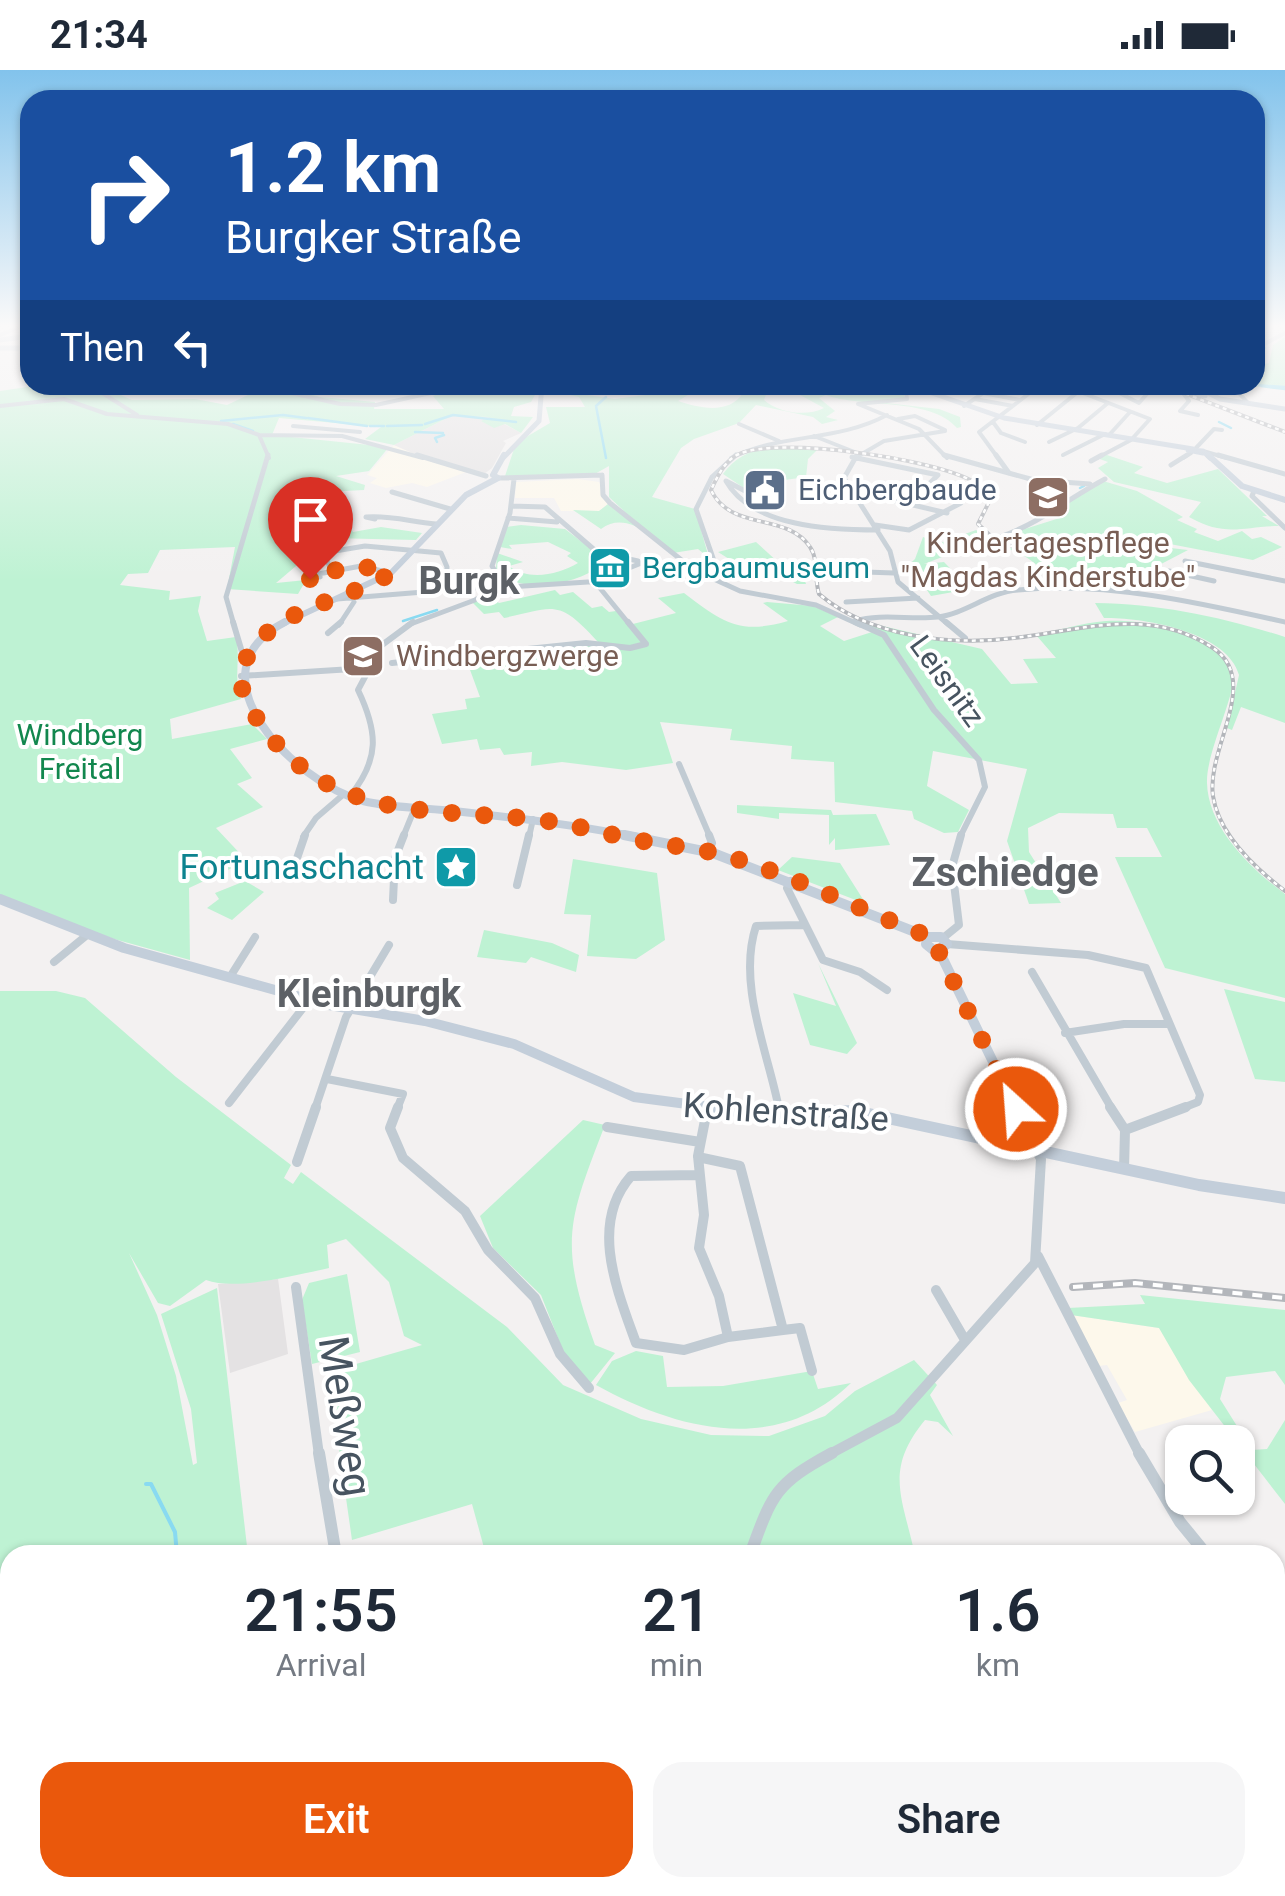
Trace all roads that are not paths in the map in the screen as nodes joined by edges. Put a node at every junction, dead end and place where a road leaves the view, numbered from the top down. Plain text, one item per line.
1 (99, 411) edge
2 (131, 411) edge
3 (540, 411) edge
4 (880, 411) edge
5 (976, 411) edge
6 (1007, 411) edge
7 (1053, 411) edge
8 (1098, 411) edge
9 (1181, 411) edge
10 (1130, 412) joint
11 (887, 414) junction
12 (1198, 414) dead end
13 (141, 417) junction
14 (898, 419) junction
15 (996, 420) junction
16 (739, 424) dead end
17 (1038, 424) junction
18 (368, 427) dead end
19 (1076, 429) junction
20 (1222, 430) dead end
21 (360, 432) junction
22 (924, 432) junction
23 (288, 434) junction
24 (1107, 434) junction
25 (259, 436) junction
26 (814, 436) junction
27 (351, 438) junction
28 (1131, 438) junction
29 (778, 440) junction
30 (1025, 442) dead end
31 (1048, 442) dead end
32 (1197, 451) junction
33 (855, 455) junction
34 (1063, 455) dead end
35 (1216, 457) junction
36 (1091, 460) dead end
37 (1171, 465) dead end
38 (607, 466) dead end
39 (1009, 473) junction
40 (1285, 474) edge
41 (602, 475) junction
42 (492, 477) junction
43 (514, 479) junction
44 (1105, 479) dead end
45 (1090, 484) junction
46 (848, 490) junction
47 (1254, 491) junction
48 (392, 492) dead end
49 (776, 494) dead end
50 (1285, 500) edge
51 (511, 506) junction
52 (450, 508) junction
53 (946, 512) junction
54 (508, 518) junction
55 (357, 522) dead end
56 (557, 522) junction
57 (436, 524) junction
58 (876, 528) junction
59 (1285, 528) edge
60 (1002, 536) dead end
61 (416, 550) junction
62 (649, 560) dead end
63 (638, 561) junction
64 (1185, 561) dead end
65 (1196, 563) junction
66 (332, 571) junction
67 (1170, 571) dead end
68 (838, 572) dead end
69 (391, 573) junction
70 (894, 573) junction
71 (318, 574) dead end
72 (1190, 576) junction
73 (1262, 576) junction
74 (499, 578) junction
75 (1214, 581) dead end
76 (1285, 581) edge
77 (595, 582) junction
78 (720, 582) junction
79 (515, 586) junction
80 (494, 588) junction
81 (1256, 588) dead end
82 (446, 593) junction
83 (918, 598) junction
84 (337, 599) junction
85 (354, 602) junction
86 (846, 602) dead end
87 (942, 617) junction
88 (854, 621) junction
89 (1285, 622) edge
90 (328, 633) dead end
91 (965, 638) dead end
92 (249, 654) junction
93 (392, 663) dead end
94 (368, 668) junction
95 (241, 676) junction
96 (679, 764) dead end
97 (347, 795) junction
98 (414, 810) junction
99 (533, 819) junction
100 (712, 843) dead end
101 (294, 867) dead end
102 (791, 880) junction
103 (517, 886) dead end
104 (394, 900) dead end
105 (6, 901) edge
106 (0, 912) edge
107 (803, 925) junction
108 (87, 935) junction
109 (255, 937) dead end
110 (943, 944) junction
111 (389, 945) dead end
112 (54, 962) dead end
113 (1032, 972) dead end
114 (230, 977) junction
115 (886, 990) dead end
116 (310, 999) junction
117 (350, 1009) junction
118 (1169, 1024) junction
119 (1064, 1033) junction
120 (326, 1078) junction
121 (229, 1102) dead end
122 (706, 1110) junction
123 (780, 1114) junction
124 (607, 1127) dead end
125 (1125, 1130) junction
126 (700, 1142) junction
127 (1036, 1149) junction
128 (698, 1158) junction
129 (297, 1162) dead end
130 (1124, 1169) junction
131 (698, 1176) junction
132 (1285, 1198) edge
133 (1038, 1256) junction
134 (296, 1287) dead end
135 (936, 1290) dead end
136 (783, 1330) junction
137 (728, 1337) junction
138 (965, 1340) junction
139 (812, 1370) dead end
140 (589, 1388) dead end
141 (335, 1545) edge
142 (754, 1545) edge
143 (1198, 1545) edge

1 - 13 street
2 - 13 street
3 - 42 main road
4 - 11 street
5 - 15 main road
6 - 15 street
7 - 17 street
8 - 19 street
9 - 12 street
10 - 24 street
10 - 28 street
11 - 14 street
11 - 26 street
13 - 25 street
14 - 22 street
14 - 22 street
15 - 17 main road
15 - 30 street
15 - 39 street
16 - 29 street
17 - 19 main road
18 - 21 street
19 - 24 main road
19 - 31 street
20 - 32 street
21 - 23 street
21 - 27 street
22 - 33 street
22 - 39 street
23 - 25 street
23 - 27 street
24 - 28 main road
24 - 34 street
25 - 92 street
26 - 29 street
26 - 33 street
27 - 42 street
28 - 32 main road
28 - 36 street
29 - 78 street
32 - 35 main road
32 - 37 street
33 - 46 street
33 - 53 street
35 - 40 street
35 - 47 main road
38 - 41 street
39 - 45 street
41 - 43 street
41 - 78 street, Leisnitz
42 - 43 street
42 - 52 main road
43 - 51 street
44 - 45 street
45 - 60 street
46 - 53 street
46 - 58 street
47 - 50 main road
47 - 59 street
48 - 52 street
49 - 58 street
51 - 54 street
51 - 56 street
52 - 57 main road
53 - 58 street
54 - 56 street
54 - 74 street
55 - 57 street
56 - 63 street
57 - 61 main road
58 - 70 street
61 - 66 street
61 - 69 main road
61 - 82 street
62 - 63 street
63 - 77 street
64 - 65 street
65 - 72 street
65 - 73 street
66 - 69 street
66 - 71 street
67 - 72 street
68 - 70 street
69 - 84 main road
70 - 83 street
72 - 75 street
73 - 76 street
73 - 81 street
74 - 79 street
74 - 80 street
77 - 79 street
77 - 93 street
78 - 88 street, Leisnitz
79 - 80 street
80 - 82 street
80 - 94 street
82 - 85 street
83 - 86 street
83 - 87 street
84 - 85 street
84 - 92 main road
85 - 90 street
87 - 88 street
87 - 89 street
87 - 91 street
88 - 110 street, Leisnitz
92 - 95 main road
94 - 95 street
94 - 97 street
95 - 97 main road
96 - 100 street
97 - 98 main road
97 - 101 street
98 - 99 main road
98 - 104 street
99 - 102 main road
99 - 103 street
102 - 107 street
102 - 110 main road
105 - 106 street
105 - 108 main road, Kohlenstraße
107 - 115 street
107 - 123 street
108 - 112 street
108 - 114 main road, Kohlenstraße
109 - 114 street
110 - 118 street
110 - 127 main road
111 - 117 street
113 - 119 street
114 - 116 main road, Kohlenstraße
116 - 117 main road, Kohlenstraße
116 - 121 street
117 - 120 street
117 - 122 main road, Kohlenstraße
118 - 119 street
118 - 125 street
119 - 125 street
120 - 129 street
120 - 140 street
122 - 123 main road, Kohlenstraße
122 - 126 street
123 - 127 main road, Kohlenstraße
124 - 126 street
125 - 130 street
126 - 128 street
127 - 130 main road, Kohlenstraße
127 - 133 street
128 - 131 street
128 - 136 street
130 - 132 main road, Kohlenstraße
131 - 137 street
131 - 137 street
133 - 138 street
133 - 143 street
134 - 141 street, Meßweg
135 - 138 street
136 - 137 street
136 - 139 street
138 - 142 street

